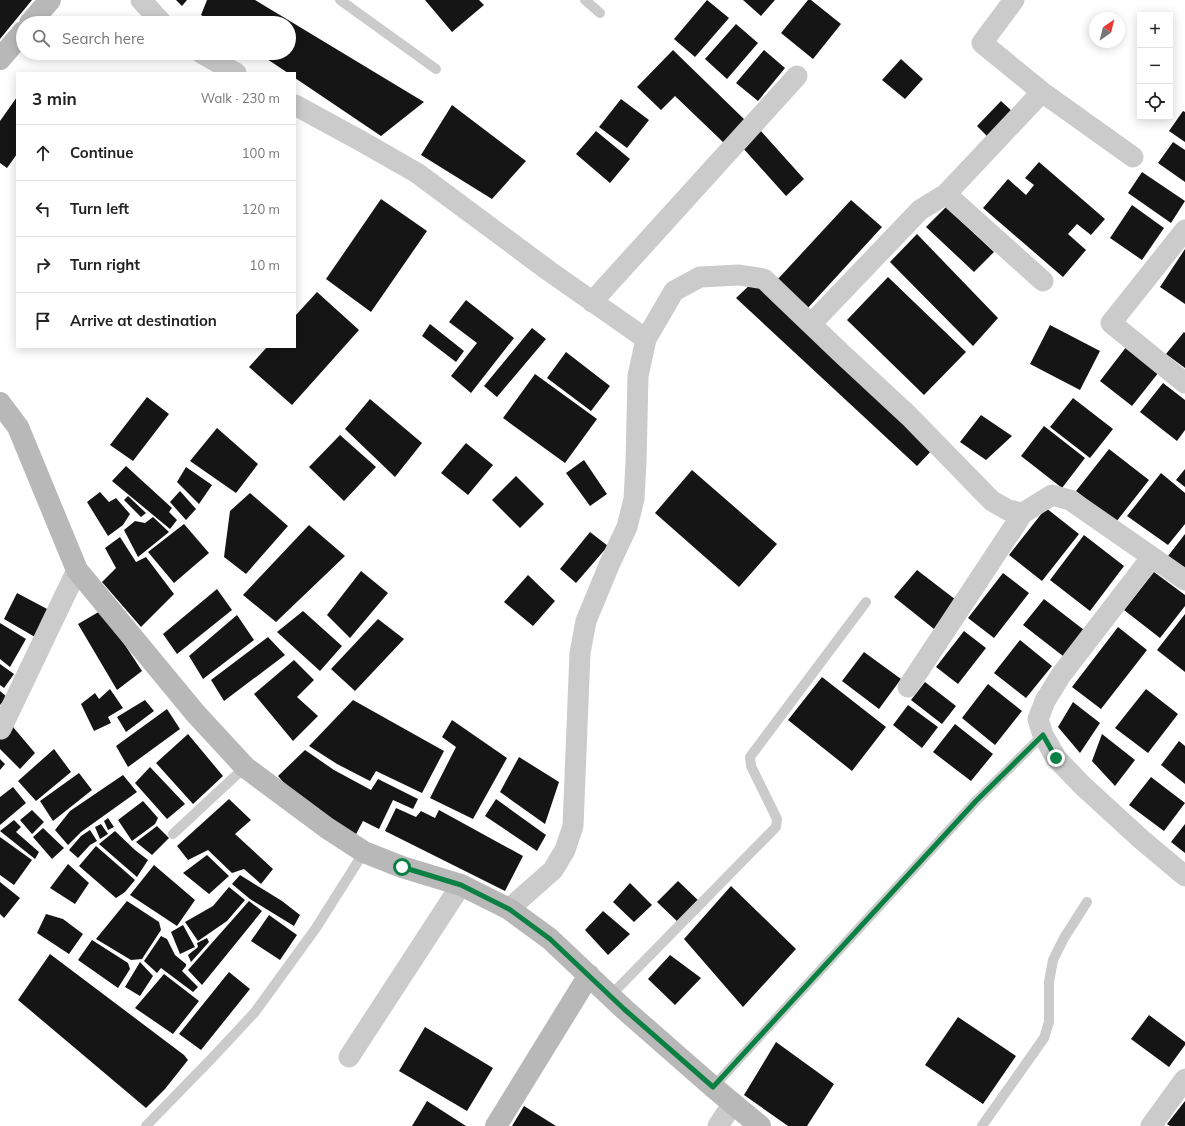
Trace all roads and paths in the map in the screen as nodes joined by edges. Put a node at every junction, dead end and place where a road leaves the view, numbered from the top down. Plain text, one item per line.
1 (50, 0) edge
2 (141, 0) edge
3 (340, 0) edge
4 (585, 0) edge
5 (1014, 0) edge
6 (600, 13) dead end
7 (36, 16) edge
8 (156, 16) edge
9 (16, 40) edge
10 (0, 59) edge
11 (213, 60) edge
12 (436, 69) dead end
13 (234, 72) edge
14 (797, 76) dead end
15 (1042, 92) junction
16 (296, 106) edge
17 (1133, 157) dead end
18 (946, 194) junction
19 (1185, 230) edge
20 (1043, 281) dead end
21 (592, 302) junction
22 (811, 324) junction
23 (646, 339) junction
24 (1185, 383) edge
25 (0, 403) edge
26 (1023, 513) junction
27 (1152, 558) junction
28 (77, 570) junction
29 (1185, 580) edge
30 (866, 602) dead end
31 (908, 687) dead end
32 (1, 729) edge
33 (1043, 735) junction
34 (245, 767) junction
35 (172, 834) dead end
36 (364, 852) junction
37 (1185, 876) edge
38 (461, 885) junction
39 (1086, 902) dead end
40 (509, 909) junction
41 (589, 975) junction
42 (610, 996) junction
43 (349, 1057) dead end
44 (1185, 1080) edge
45 (713, 1087) junction
46 (733, 1103) junction
47 (146, 1126) edge
48 (496, 1126) edge
49 (718, 1126) edge
50 (760, 1126) edge
51 (982, 1126) edge
52 (1151, 1126) edge

1 - 7 street
2 - 8 street
3 - 12 lane
4 - 6 lane
5 - 15 street
9 - 10 street
11 - 13 street
14 - 21 street
15 - 17 street
15 - 18 street
16 - 21 street
18 - 20 street
18 - 22 street
19 - 24 street
21 - 23 street
22 - 23 street
22 - 26 street
23 - 40 street
25 - 28 street
26 - 27 street
26 - 31 street
27 - 29 street
27 - 33 street
28 - 32 street
28 - 34 street
30 - 42 lane
33 - 37 street
33 - 45 lane
34 - 35 lane
34 - 36 street
36 - 38 street
36 - 47 lane
38 - 40 street
38 - 43 street
39 - 51 lane
40 - 41 street
41 - 42 street
41 - 48 street
42 - 45 street
44 - 52 street
45 - 46 street
46 - 49 street
46 - 50 street

